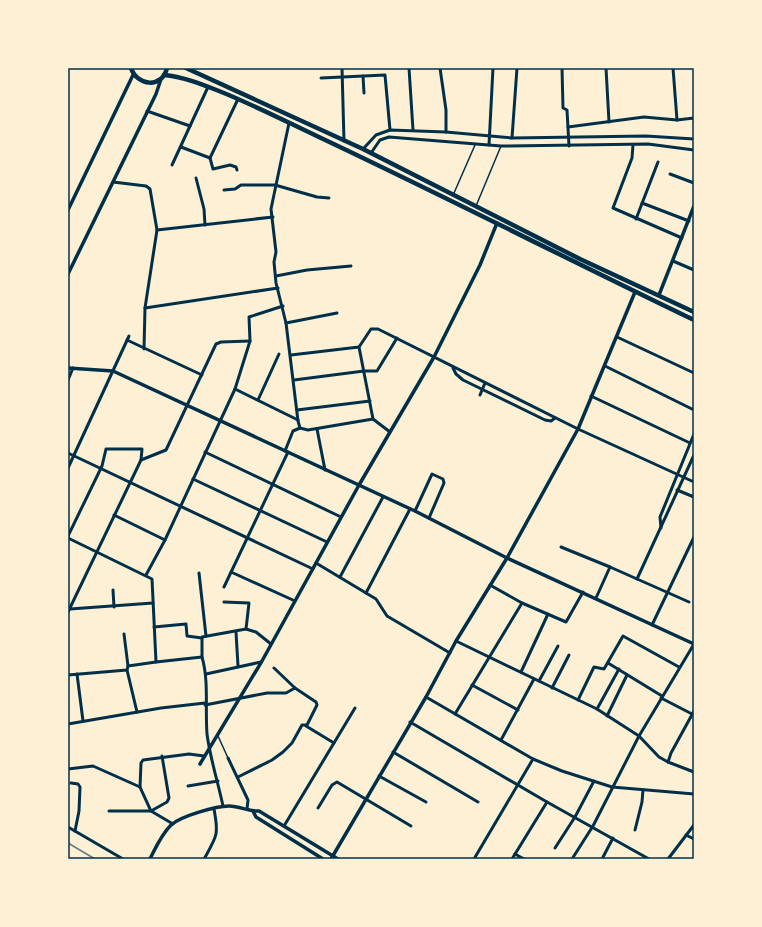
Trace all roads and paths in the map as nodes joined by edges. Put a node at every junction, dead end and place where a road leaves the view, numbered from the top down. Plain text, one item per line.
1 (130, 68) edge
2 (167, 68) edge
3 (186, 68) edge
4 (342, 68) edge
5 (409, 68) edge
6 (440, 68) edge
7 (493, 68) edge
8 (517, 68) edge
9 (562, 68) edge
10 (606, 68) edge
11 (673, 68) edge
12 (133, 74) junction
13 (342, 76) junction
14 (363, 76) junction
15 (162, 77) junction
16 (321, 78) dead end
17 (208, 87) junction
18 (364, 93) dead end
19 (238, 99) junction
20 (147, 111) junction
21 (694, 118) edge
22 (676, 120) junction
23 (609, 122) junction
24 (289, 123) junction
25 (190, 126) junction
26 (568, 127) junction
27 (390, 130) junction
28 (413, 130) junction
29 (380, 132) junction
30 (446, 132) junction
31 (490, 136) junction
32 (383, 138) junction
33 (512, 138) junction
34 (569, 138) junction
35 (694, 140) edge
36 (344, 141) junction
37 (476, 143) junction
38 (489, 145) junction
39 (633, 145) junction
40 (181, 146) junction
41 (500, 146) junction
42 (569, 146) junction
43 (364, 150) junction
44 (694, 150) edge
45 (371, 153) junction
46 (210, 158) junction
47 (658, 162) dead end
48 (172, 165) dead end
49 (237, 170) dead end
50 (670, 174) dead end
51 (196, 178) dead end
52 (113, 182) junction
53 (694, 184) edge
54 (275, 185) junction
55 (224, 190) dead end
56 (452, 197) junction
57 (329, 198) dead end
58 (642, 203) junction
59 (476, 206) junction
60 (694, 206) edge
61 (68, 210) edge
62 (272, 217) junction
63 (636, 219) junction
64 (689, 221) junction
65 (497, 223) junction
66 (205, 225) junction
67 (157, 230) junction
68 (682, 238) junction
69 (580, 258) junction
70 (673, 261) junction
71 (577, 264) junction
72 (351, 266) dead end
73 (694, 270) edge
74 (68, 274) edge
75 (276, 276) junction
76 (278, 288) junction
77 (635, 292) junction
78 (659, 295) junction
79 (282, 306) junction
80 (145, 308) junction
81 (694, 312) edge
82 (336, 313) dead end
83 (694, 320) edge
84 (286, 323) junction
85 (130, 336) dead end
86 (617, 337) junction
87 (397, 338) junction
88 (127, 340) junction
89 (250, 341) junction
90 (359, 347) junction
91 (144, 349) junction
92 (279, 354) dead end
93 (291, 355) junction
94 (434, 357) junction
95 (605, 366) junction
96 (453, 367) junction
97 (68, 368) edge
98 (74, 368) junction
99 (113, 371) junction
100 (364, 371) junction
101 (694, 373) edge
102 (202, 375) junction
103 (68, 380) edge
104 (294, 380) junction
105 (485, 383) junction
106 (235, 389) junction
107 (482, 390) junction
108 (480, 395) dead end
109 (591, 396) junction
110 (258, 400) junction
111 (370, 401) junction
112 (188, 405) junction
113 (297, 410) junction
114 (694, 410) edge
115 (555, 418) junction
116 (373, 419) junction
117 (298, 420) junction
118 (220, 421) junction
119 (300, 428) junction
120 (317, 429) junction
121 (578, 429) junction
122 (390, 432) junction
123 (694, 434) edge
124 (690, 443) junction
125 (286, 451) junction
126 (68, 452) edge
127 (205, 452) junction
128 (74, 455) junction
129 (694, 455) edge
130 (141, 460) junction
131 (68, 468) edge
132 (101, 469) junction
133 (325, 470) junction
134 (678, 475) junction
135 (683, 477) junction
136 (193, 479) junction
137 (694, 482) edge
138 (130, 483) junction
139 (272, 484) junction
140 (359, 485) junction
141 (677, 490) junction
142 (383, 497) junction
143 (694, 497) edge
144 (180, 507) junction
145 (410, 509) junction
146 (260, 511) junction
147 (414, 511) junction
148 (114, 515) junction
149 (341, 517) junction
150 (429, 518) junction
151 (660, 528) junction
152 (68, 537) edge
153 (694, 537) edge
154 (247, 538) junction
155 (164, 540) junction
156 (327, 542) junction
157 (561, 547) dead end
158 (96, 550) junction
159 (507, 558) junction
160 (316, 563) junction
161 (610, 567) junction
162 (312, 569) junction
163 (231, 572) junction
164 (199, 573) dead end
165 (146, 575) junction
166 (340, 577) junction
167 (637, 578) junction
168 (490, 585) junction
169 (224, 587) dead end
170 (112, 590) dead end
171 (582, 592) junction
172 (366, 593) junction
173 (668, 593) junction
174 (596, 598) junction
175 (295, 601) junction
176 (224, 602) dead end
177 (689, 602) dead end
178 (153, 603) junction
179 (522, 603) junction
180 (114, 607) junction
181 (69, 611) edge
182 (548, 614) junction
183 (652, 624) junction
184 (154, 627) junction
185 (246, 629) junction
186 (236, 632) junction
187 (124, 634) dead end
188 (206, 636) junction
189 (202, 638) junction
190 (456, 641) junction
191 (271, 644) junction
192 (694, 644) edge
193 (558, 646) dead end
194 (450, 653) junction
195 (570, 655) dead end
196 (202, 657) junction
197 (489, 657) junction
198 (156, 662) junction
199 (261, 662) junction
200 (608, 663) junction
201 (238, 666) junction
202 (679, 667) junction
203 (128, 668) junction
204 (274, 668) dead end
205 (619, 669) junction
206 (521, 672) junction
207 (77, 674) junction
208 (206, 674) junction
209 (68, 675) edge
210 (627, 675) junction
211 (534, 679) junction
212 (539, 681) junction
213 (472, 685) junction
214 (295, 688) junction
215 (552, 688) junction
216 (426, 697) junction
217 (662, 697) junction
218 (238, 699) junction
219 (578, 700) junction
220 (205, 704) junction
221 (355, 708) dead end
222 (597, 709) junction
223 (518, 710) junction
224 (137, 712) junction
225 (693, 713) edge
226 (455, 714) junction
227 (607, 716) junction
228 (83, 721) junction
229 (410, 722) junction
230 (68, 724) edge
231 (306, 726) junction
232 (218, 734) junction
233 (639, 736) junction
234 (501, 740) junction
235 (334, 742) junction
236 (209, 749) junction
237 (393, 752) junction
238 (162, 756) junction
239 (204, 756) junction
240 (228, 758) joint
241 (533, 759) junction
242 (668, 762) junction
243 (200, 764) dead end
244 (68, 769) edge
245 (694, 772) edge
246 (238, 776) junction
247 (379, 776) junction
248 (218, 781) junction
249 (594, 781) junction
250 (71, 783) dead end
251 (518, 785) junction
252 (188, 786) dead end
253 (140, 787) junction
254 (612, 787) junction
255 (642, 790) junction
256 (694, 794) edge
257 (366, 801) junction
258 (426, 802) dead end
259 (478, 802) dead end
260 (547, 802) junction
261 (223, 806) junction
262 (214, 808) junction
263 (318, 808) dead end
264 (247, 809) junction
265 (151, 811) junction
266 (253, 811) junction
267 (109, 812) dead end
268 (575, 817) junction
269 (172, 824) junction
270 (694, 825) edge
271 (284, 826) junction
272 (411, 826) dead end
273 (593, 826) junction
274 (68, 827) edge
275 (635, 830) dead end
276 (75, 831) junction
277 (686, 835) junction
278 (613, 838) junction
279 (694, 839) edge
280 (555, 848) dead end
281 (515, 854) junction
282 (332, 857) edge
283 (123, 859) edge
284 (150, 859) edge
285 (204, 859) edge
286 (323, 859) edge
287 (338, 859) edge
288 (474, 859) edge
289 (512, 859) edge
290 (524, 859) edge
291 (572, 859) edge
292 (602, 859) edge
293 (649, 859) edge
294 (668, 859) edge

1 - 12 main road
2 - 15 main road
3 - 36 main road
4 - 13 street
5 - 28 street
6 - 30 street
7 - 31 street
8 - 33 street
9 - 26 street
10 - 23 street
11 - 22 street
12 - 15 main road
12 - 61 street
13 - 14 street
13 - 16 street
13 - 36 street
14 - 18 street
14 - 27 street
15 - 17 main road
15 - 20 street
17 - 19 main road
17 - 25 street
19 - 24 main road
19 - 46 street
20 - 25 street
20 - 52 street
21 - 22 street
22 - 23 street
23 - 26 street
24 - 54 street
24 - 56 main road
25 - 40 street
26 - 34 street
27 - 28 street
27 - 29 street
28 - 30 street
29 - 32 street
29 - 43 street
30 - 31 street
31 - 33 street
31 - 38 street
32 - 37 street
32 - 45 street
33 - 34 street
34 - 35 street
34 - 42 street
36 - 43 main road
37 - 38 street
37 - 56 lane
38 - 41 street
39 - 42 street
39 - 44 street
39 - 63 street
40 - 46 street
40 - 48 street
41 - 42 street
41 - 59 lane
43 - 45 main road
45 - 56 main road
46 - 49 street
47 - 58 street
50 - 53 street
51 - 66 street
52 - 67 street
52 - 74 street
54 - 55 street
54 - 57 street
54 - 62 street
56 - 59 main road
56 - 65 main road
58 - 63 street
58 - 64 street
59 - 69 main road
60 - 64 street
62 - 66 street
62 - 75 street
63 - 68 street
64 - 68 street
65 - 71 main road
65 - 94 street
66 - 67 street
67 - 80 street
68 - 70 street
69 - 71 main road
69 - 78 main road
70 - 73 street
70 - 78 street
71 - 77 main road
72 - 75 street
75 - 76 street
76 - 79 street
76 - 80 street
77 - 83 main road
77 - 86 street
78 - 81 main road
79 - 84 street
79 - 89 street
80 - 91 street
82 - 84 street
84 - 93 street
85 - 88 street
86 - 95 street
86 - 101 street
87 - 90 street
87 - 94 street
87 - 100 street
88 - 91 street
88 - 99 street
89 - 102 street
89 - 106 street
90 - 93 street
90 - 100 street
91 - 102 street
92 - 110 street
93 - 104 street
94 - 96 street
94 - 122 street
95 - 109 street
95 - 114 street
96 - 105 street
96 - 107 street
97 - 98 street
98 - 99 street
98 - 103 street
99 - 112 street
99 - 128 street
100 - 104 street
100 - 111 street
102 - 112 street
104 - 113 street
105 - 107 street
105 - 115 street
106 - 110 street
106 - 118 street
107 - 108 street
107 - 115 street
109 - 121 street
109 - 124 street
110 - 117 street
111 - 113 street
111 - 116 street
112 - 118 street
112 - 130 street
113 - 117 street
115 - 121 street
116 - 120 street
116 - 122 street
117 - 119 street
118 - 125 street
118 - 127 street
119 - 120 street
119 - 125 street
120 - 133 street
121 - 134 street
121 - 159 street
122 - 140 street
123 - 124 street
124 - 134 street
125 - 133 street
125 - 139 street
126 - 128 street
127 - 136 street
127 - 139 street
128 - 131 street
128 - 132 street
129 - 135 street
130 - 132 street
130 - 138 street
132 - 138 street
132 - 152 street
133 - 140 street
134 - 135 street
134 - 151 street
135 - 137 street
135 - 141 street
136 - 144 street
136 - 146 street
138 - 144 street
138 - 148 street
139 - 146 street
139 - 149 street
140 - 142 street
140 - 149 street
141 - 143 street
141 - 151 street
142 - 145 street
142 - 166 street
144 - 154 street
144 - 155 street
145 - 147 street
145 - 172 street
146 - 154 street
146 - 156 street
147 - 150 street
147 - 150 street
148 - 155 street
148 - 158 street
149 - 156 street
150 - 159 street
151 - 167 street
152 - 158 street
153 - 173 street
154 - 162 street
154 - 163 street
155 - 165 street
156 - 160 street
157 - 161 street
158 - 165 street
158 - 181 street
159 - 168 street
159 - 171 street
160 - 162 street
160 - 166 street
161 - 167 street
161 - 174 street
162 - 175 street
163 - 169 street
163 - 175 street
164 - 188 street
165 - 178 street
166 - 172 street
167 - 173 street
168 - 179 street
168 - 190 street
170 - 180 street
171 - 174 street
171 - 182 street
172 - 194 street
173 - 177 street
173 - 183 street
174 - 183 street
175 - 191 street
176 - 185 street
178 - 180 street
178 - 184 street
179 - 182 street
179 - 197 street
180 - 181 street
182 - 206 street
183 - 192 street
184 - 189 street
184 - 198 street
185 - 186 street
185 - 191 street
186 - 188 street
186 - 201 street
187 - 203 street
188 - 189 street
189 - 196 street
190 - 194 street
190 - 197 street
191 - 199 street
192 - 202 street
193 - 212 street
194 - 216 street
195 - 215 street
196 - 198 street
196 - 208 street
197 - 206 street
197 - 213 street
198 - 203 street
199 - 201 street
199 - 218 street
200 - 202 street
200 - 205 street
200 - 219 street
201 - 208 street
202 - 217 street
203 - 207 street
203 - 224 street
204 - 214 street
205 - 210 street
205 - 222 street
206 - 211 street
207 - 209 street
207 - 228 street
208 - 220 street
210 - 217 street
210 - 227 street
211 - 212 street
211 - 223 street
212 - 215 street
213 - 223 street
213 - 226 street
214 - 218 street
214 - 231 street
215 - 219 street
216 - 226 street
216 - 229 street
217 - 225 street
217 - 233 street
218 - 220 street
218 - 232 street
219 - 222 street
220 - 224 street
220 - 236 street
221 - 235 street
222 - 227 street
223 - 234 street
224 - 228 street
225 - 242 street
226 - 234 street
227 - 233 street
228 - 230 street
229 - 237 street
229 - 251 street
231 - 235 street
231 - 246 street
232 - 236 street
232 - 240 lane
233 - 242 street
233 - 254 street
234 - 241 street
235 - 271 street
236 - 239 street
236 - 248 street
237 - 247 street
237 - 259 street
238 - 239 street
238 - 253 street
238 - 265 street
239 - 243 street
240 - 246 street
241 - 249 street
241 - 251 street
242 - 245 street
244 - 253 street
246 - 264 street
247 - 257 street
247 - 258 street
248 - 252 street
248 - 261 street
249 - 254 street
249 - 268 street
250 - 276 street
251 - 260 street
251 - 288 street
253 - 265 street
254 - 255 street
254 - 273 street
255 - 256 street
255 - 275 street
257 - 263 street
257 - 272 street
257 - 282 street
260 - 268 street
260 - 281 street
261 - 262 street
261 - 264 street
262 - 269 street
262 - 285 street
264 - 266 street
265 - 267 street
265 - 269 street
266 - 271 street
266 - 286 street
268 - 273 street
268 - 280 street
269 - 284 street
270 - 277 street
271 - 282 street
273 - 278 street
273 - 291 street
274 - 276 street
276 - 283 street
277 - 279 street
277 - 294 street
278 - 292 street
278 - 293 street
281 - 289 street
281 - 290 street
282 - 287 street

